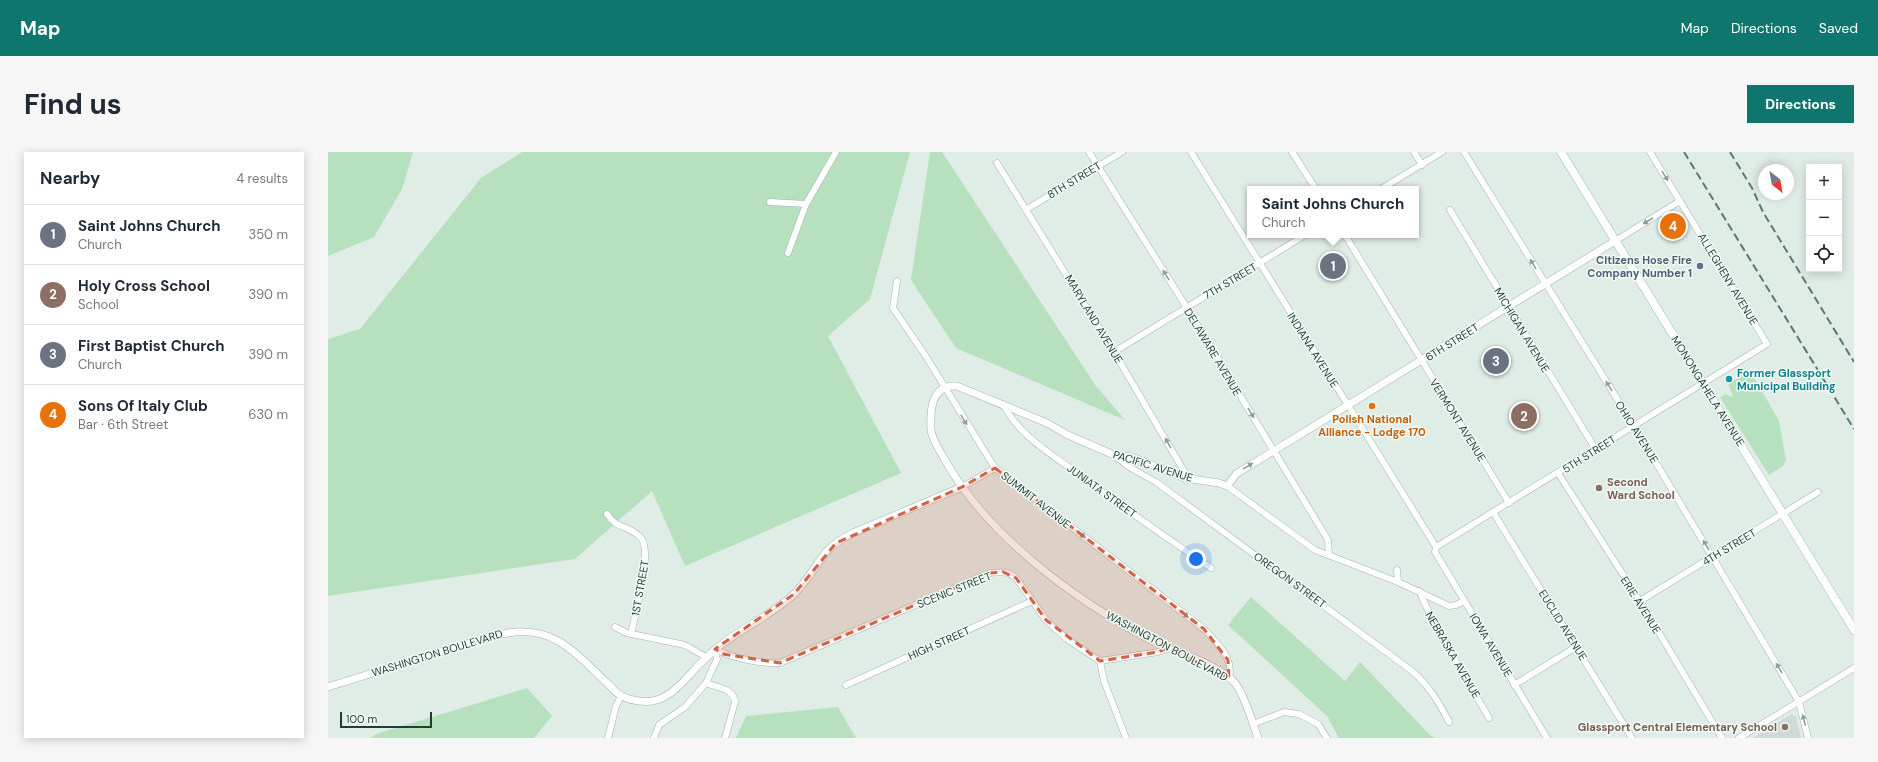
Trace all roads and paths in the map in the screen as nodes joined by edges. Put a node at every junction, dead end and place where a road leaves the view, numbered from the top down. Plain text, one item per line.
1 (836, 152) edge
2 (1089, 152) edge
3 (1122, 152) edge
4 (1191, 152) edge
5 (1292, 152) edge
6 (1414, 152) edge
7 (1442, 152) edge
8 (1464, 152) edge
9 (1561, 152) edge
10 (1650, 152) edge
11 (998, 163) dead end
12 (1422, 165) junction
13 (1098, 166) junction
14 (1314, 186) edge
15 (1386, 186) edge
16 (1680, 201) junction
17 (770, 202) dead end
18 (806, 204) junction
19 (1027, 209) junction
20 (1450, 210) dead end
21 (1300, 238) edge
22 (1347, 238) edge
23 (1614, 240) junction
24 (788, 253) dead end
25 (1260, 263) junction
26 (897, 280) dead end
27 (1545, 284) junction
28 (1508, 307) junction
29 (1186, 308) junction
30 (1767, 344) joint
31 (1114, 352) junction
32 (1421, 361) junction
33 (1704, 384) junction
34 (943, 387) junction
35 (1003, 404) junction
36 (1348, 405) junction
37 (1634, 426) junction
38 (1596, 450) junction
39 (1274, 451) junction
40 (1114, 454) junction
41 (994, 468) junction
42 (1558, 474) junction
43 (1185, 478) junction
44 (1227, 486) junction
45 (962, 487) junction
46 (1818, 492) dead end
47 (1509, 503) junction
48 (1494, 512) junction
49 (607, 514) dead end
50 (1783, 514) junction
51 (1435, 550) junction
52 (1329, 555) junction
53 (1713, 557) junction
54 (1211, 568) dead end
55 (1397, 570) dead end
56 (1398, 582) junction
57 (1419, 591) junction
58 (1032, 601) junction
59 (1464, 601) junction
60 (1640, 601) junction
61 (615, 627) dead end
62 (1854, 630) edge
63 (631, 634) junction
64 (1576, 647) junction
65 (1167, 648) junction
66 (715, 649) junction
67 (706, 657) junction
68 (1100, 660) junction
69 (1854, 668) edge
70 (1229, 678) junction
71 (706, 683) junction
72 (846, 685) dead end
73 (1514, 685) junction
74 (328, 687) edge
75 (621, 696) junction
76 (1799, 702) junction
77 (1489, 718) dead end
78 (1449, 722) dead end
79 (1253, 724) junction
80 (608, 738) edge
81 (654, 738) edge
82 (725, 738) edge
83 (1126, 738) edge
84 (1258, 738) edge
85 (1327, 738) edge
86 (1547, 738) edge
87 (1632, 738) edge
88 (1722, 738) edge
89 (1739, 738) edge
90 (1808, 738) edge

1 - 18 street
2 - 13 street, DELAWARE AVENUE
3 - 13 street, 8TH STREET
4 - 25 street, INDIANA AVENUE
5 - 14 street
6 - 12 street
7 - 12 street
27 -> 8 street, OHIO AVENUE
9 - 23 main road, MONONGAHELA AVENUE
10 -> 16 street, ALLEGHENY AVENUE
11 - 19 street, MARYLAND AVENUE
12 - 15 street
13 - 19 street, 8TH STREET
29 -> 13 street, DELAWARE AVENUE
16 -> 23 street, 6TH STREET
16 - 30 street, ALLEGHENY AVENUE
17 - 18 street
18 - 24 street
19 - 31 street, MARYLAND AVENUE
20 - 28 street, MICHIGAN AVENUE
21 - 25 street, 7TH STREET
22 - 32 street, VERMONT AVENUE
23 - 27 street, 6TH STREET
23 - 33 main road, MONONGAHELA AVENUE
25 - 29 street, 7TH STREET
25 - 36 street, INDIANA AVENUE
26 - 34 street, SUMMIT AVENUE
27 - 28 street, 6TH STREET
37 -> 27 street, OHIO AVENUE
28 - 32 street, 6TH STREET
28 - 38 street, MICHIGAN AVENUE
29 - 31 street, 7TH STREET
29 -> 39 street, DELAWARE AVENUE
30 - 33 street, 5TH STREET
43 -> 31 street, MARYLAND AVENUE
32 - 36 street, 6TH STREET
32 - 47 street, VERMONT AVENUE
33 - 37 street, 5TH STREET
33 - 50 main road, MONONGAHELA AVENUE
34 - 35 street, PACIFIC AVENUE
34 -> 41 street, SUMMIT AVENUE
34 - 45 street
35 - 40 street, PACIFIC AVENUE
35 - 54 street, JUNIATA STREET
36 - 39 street, 6TH STREET
36 - 51 street, INDIANA AVENUE
37 - 38 street, 5TH STREET
53 -> 37 street, OHIO AVENUE
38 - 42 street, 5TH STREET
44 -> 39 street, 6TH STREET
39 - 52 street, DELAWARE AVENUE
40 - 43 street, PACIFIC AVENUE
40 - 78 street, OREGON STREET
41 - 45 street
41 -> 70 street, SUMMIT AVENUE
42 - 47 street, 5TH STREET
42 - 60 street, ERIE AVENUE
43 - 44 street, PACIFIC AVENUE
44 - 52 street, PACIFIC AVENUE
45 - 65 street, WASHINGTON BOULEVARD
45 - 66 street, WASHINGTON BOULEVARD
46 - 50 street, 4TH STREET
47 - 48 street, 5TH STREET
48 - 51 street, 5TH STREET
48 - 64 street, EUCLID AVENUE
49 - 63 street, 1ST STREET
50 - 53 street, 4TH STREET
50 - 62 main road, MONONGAHELA AVENUE
51 - 59 street, IOWA AVENUE
52 - 56 street, PACIFIC AVENUE
53 - 60 street, 4TH STREET
76 -> 53 street, OHIO AVENUE
55 - 56 street
56 - 57 street, PACIFIC AVENUE
57 - 59 street, PACIFIC AVENUE
57 - 77 street, NEBRASKA AVENUE
58 - 66 street, SCENIC STREET
58 - 68 street, SCENIC STREET
58 - 72 street, HIGH STREET
59 - 73 street, IOWA AVENUE
60 - 88 street, ERIE AVENUE
61 - 63 street
63 - 67 street
64 - 73 street
64 - 87 street, EUCLID AVENUE
65 - 68 street
65 - 70 street, WASHINGTON BOULEVARD
66 - 67 street, WASHINGTON BOULEVARD
66 - 71 street
67 - 75 street, WASHINGTON BOULEVARD
68 - 83 street
69 - 76 street
70 - 79 street, WASHINGTON BOULEVARD
71 - 81 street
71 - 82 street
73 - 86 street, IOWA AVENUE
74 - 75 street, WASHINGTON BOULEVARD
75 - 80 street
76 - 89 street
90 -> 76 street, OHIO AVENUE
79 - 84 street, WASHINGTON BOULEVARD
79 - 85 street

